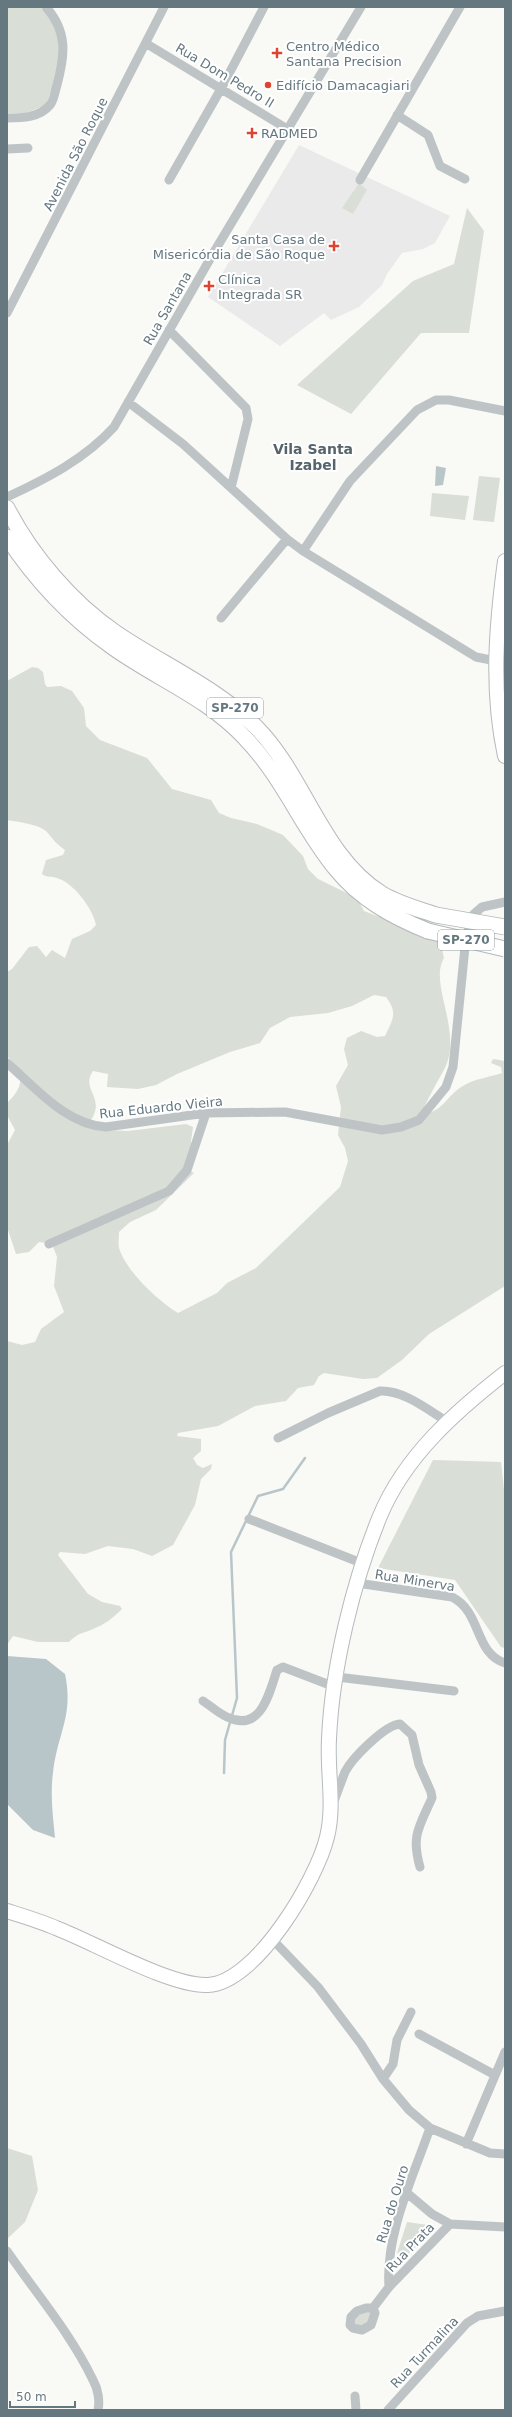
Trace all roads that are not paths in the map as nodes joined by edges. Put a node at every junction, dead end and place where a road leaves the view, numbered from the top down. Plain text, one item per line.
1 (46, 7) edge
2 (164, 7) edge
3 (264, 7) edge
4 (361, 7) edge
5 (460, 7) edge
6 (147, 44) junction
7 (222, 87) junction
8 (397, 115) junction
9 (7, 118) edge
10 (289, 130) junction
11 (28, 148) dead end
12 (7, 149) edge
13 (465, 179) dead end
14 (169, 180) dead end
15 (360, 180) dead end
16 (7, 313) edge
17 (169, 330) junction
18 (128, 402) junction
19 (505, 411) edge
20 (231, 488) junction
21 (7, 497) edge
22 (10, 513) edge
23 (7, 537) edge
24 (287, 539) junction
25 (303, 551) junction
26 (505, 561) edge
27 (221, 618) dead end
28 (496, 661) junction
29 (505, 756) edge
30 (505, 902) edge
31 (505, 927) edge
32 (505, 950) edge
33 (7, 1063) edge
34 (206, 1113) junction
35 (49, 1244) dead end
36 (505, 1373) edge
37 (448, 1422) junction
38 (278, 1438) dead end
39 (249, 1519) dead end
40 (364, 1564) junction
41 (357, 1583) junction
42 (505, 1664) edge
43 (336, 1682) junction
44 (454, 1691) dead end
45 (203, 1701) dead end
46 (330, 1811) junction
47 (420, 1867) dead end
48 (7, 1910) edge
49 (272, 1939) junction
50 (411, 2012) dead end
51 (419, 2034) dead end
52 (505, 2052) edge
53 (495, 2075) junction
54 (384, 2079) junction
55 (430, 2128) junction
56 (466, 2144) junction
57 (505, 2154) edge
58 (407, 2193) junction
59 (450, 2224) junction
60 (505, 2227) edge
61 (7, 2251) edge
62 (389, 2287) junction
63 (373, 2308) dead end
64 (505, 2311) edge
65 (355, 2396) dead end
66 (98, 2410) edge
67 (356, 2410) edge
68 (388, 2410) edge

1 - 9 street
2 - 6 street, Avenida São Roque
3 - 7 street
4 - 10 street, Rua Santana
5 - 8 street
6 - 7 street, Rua Dom Pedro II
6 - 16 street, Avenida São Roque
7 - 10 street, Rua Dom Pedro II
7 - 14 street
8 - 13 street
8 - 15 street
10 - 17 street, Rua Santana
11 - 12 street
17 - 18 street, Rua Santana
17 - 20 street
18 - 20 street
18 - 21 street, Rua Santana
19 - 25 street
20 - 24 street
22 - 31 highway, SP-270, bridge
23 - 32 highway, SP-270, bridge
24 - 25 street
24 - 27 street
25 - 28 street
26 - 28 main road
28 - 29 main road
30 - 34 street, Rua Eduardo Vieira
33 - 34 street, Rua Eduardo Vieira
34 - 35 street
36 - 37 main road
37 - 38 street
37 - 40 main road
39 - 40 street
40 - 41 main road
41 - 42 street, Rua Minerva
41 - 43 main road
43 - 44 street
43 - 45 street
43 - 46 main road
46 - 47 street
46 - 49 main road
48 - 49 main road
49 - 54 street
50 - 54 street
51 - 53 street
52 - 53 street
53 - 56 street
54 - 55 street
55 - 56 street
55 - 58 street, Rua do Ouro
56 - 57 street
58 - 59 street
58 - 62 street, Rua do Ouro
59 - 60 street
59 - 62 street, Rua Prata
61 - 66 street
62 - 63 street
64 - 68 street, Rua Turmalina
65 - 67 street

